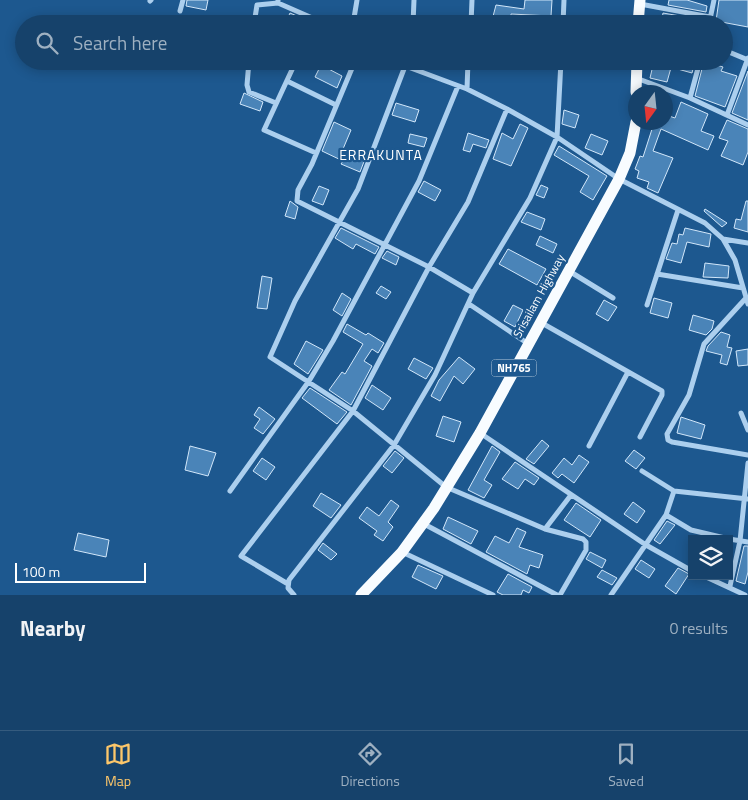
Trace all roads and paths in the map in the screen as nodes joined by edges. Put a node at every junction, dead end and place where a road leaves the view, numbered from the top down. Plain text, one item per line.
1 (182, 0) edge
2 (357, 0) edge
3 (414, 0) edge
4 (472, 0) edge
5 (564, 0) edge
6 (714, 0) edge
7 (278, 2) edge
8 (640, 2) edge
9 (180, 11) dead end
10 (256, 15) edge
11 (303, 15) edge
12 (354, 15) edge
13 (413, 15) edge
14 (471, 15) edge
15 (563, 15) edge
16 (639, 15) edge
17 (701, 15) edge
18 (710, 15) edge
19 (733, 53) edge
20 (748, 59) edge
21 (248, 70) edge
22 (292, 70) edge
23 (351, 70) edge
24 (405, 70) edge
25 (412, 70) edge
26 (468, 70) edge
27 (561, 70) edge
28 (636, 70) edge
29 (698, 70) edge
30 (636, 78) junction
31 (287, 81) junction
32 (636, 85) edge
33 (458, 86) junction
34 (467, 89) junction
35 (690, 98) junction
36 (276, 103) junction
37 (336, 105) junction
38 (506, 109) junction
39 (726, 115) junction
40 (748, 126) edge
41 (634, 130) edge
42 (557, 137) junction
43 (316, 153) junction
44 (619, 179) junction
45 (678, 210) junction
46 (340, 221) junction
47 (723, 239) junction
48 (748, 243) edge
49 (384, 245) junction
50 (429, 267) junction
51 (568, 271) junction
52 (657, 274) junction
53 (743, 288) junction
54 (474, 293) junction
55 (613, 298) dead end
56 (747, 301) edge
57 (469, 304) junction
58 (647, 305) dead end
59 (539, 322) junction
60 (528, 343) junction
61 (628, 372) junction
62 (309, 381) junction
63 (352, 411) junction
64 (741, 413) dead end
65 (748, 430) edge
66 (480, 433) junction
67 (640, 437) dead end
68 (394, 445) junction
69 (589, 446) dead end
70 (748, 455) edge
71 (748, 463) edge
72 (642, 470) dead end
73 (446, 487) junction
74 (230, 491) dead end
75 (674, 492) junction
76 (571, 495) junction
77 (746, 499) edge
78 (666, 515) junction
79 (424, 524) junction
80 (545, 529) junction
81 (712, 535) edge
82 (733, 540) edge
83 (740, 541) junction
84 (748, 542) edge
85 (646, 545) junction
86 (402, 552) junction
87 (688, 569) edge
88 (714, 580) edge
89 (288, 584) junction
90 (730, 586) junction
91 (294, 595) edge
92 (360, 595) edge
93 (493, 595) edge
94 (558, 595) edge
95 (611, 595) edge
96 (745, 595) edge

1 - 9 street
2 - 12 street
3 - 13 street
4 - 14 street
5 - 15 street
6 - 18 street
7 - 10 street
7 - 11 street
8 - 16 highway
8 - 17 street
19 - 20 street
20 - 39 street
21 - 36 street
22 - 31 street
23 - 37 street
24 - 46 street
25 - 33 street
26 - 34 street
27 - 42 street
28 - 30 highway
29 - 35 street
30 - 32 highway
30 - 35 street
31 - 36 street
31 - 37 street
33 - 34 street
33 - 49 street
34 - 38 street
35 - 39 street
36 - 43 street
37 - 43 street
38 - 42 street
38 - 50 street
39 - 40 street
41 - 44 highway, Srisailam Highway / NH765
42 - 44 street
42 - 54 street
43 - 46 street
44 - 45 street
44 - 51 highway, Srisailam Highway / NH765
45 - 47 street
45 - 52 street
46 - 49 street
46 - 62 street
47 - 48 street
47 - 53 street
49 - 50 street
49 - 62 street
50 - 54 street
50 - 63 street
51 - 55 street
51 - 59 highway, Srisailam Highway / NH765
52 - 53 street
52 - 58 street
53 - 56 street
54 - 57 street
56 - 70 street
57 - 60 street
57 - 68 street
59 - 60 highway, Srisailam Highway / NH765
59 - 61 street
60 - 66 highway, Srisailam Highway / NH765
61 - 67 street
61 - 69 street
62 - 63 street
62 - 74 street
63 - 68 street
63 - 89 street
64 - 65 street
66 - 73 highway, Srisailam Highway / NH765
66 - 76 street
68 - 73 street
68 - 89 street
71 - 77 street
72 - 75 street
73 - 79 highway, Srisailam Highway / NH765
73 - 80 street
75 - 77 street
75 - 78 street
76 - 80 street
76 - 85 street
77 - 83 street
78 - 81 street
78 - 85 street
79 - 86 highway, Srisailam Highway / NH765
79 - 94 street
80 - 94 street
82 - 83 street
83 - 84 street
83 - 90 street
85 - 87 street
85 - 95 street
86 - 92 highway, Srisailam Highway / NH765
86 - 93 street
88 - 90 street
89 - 91 street
90 - 96 street

